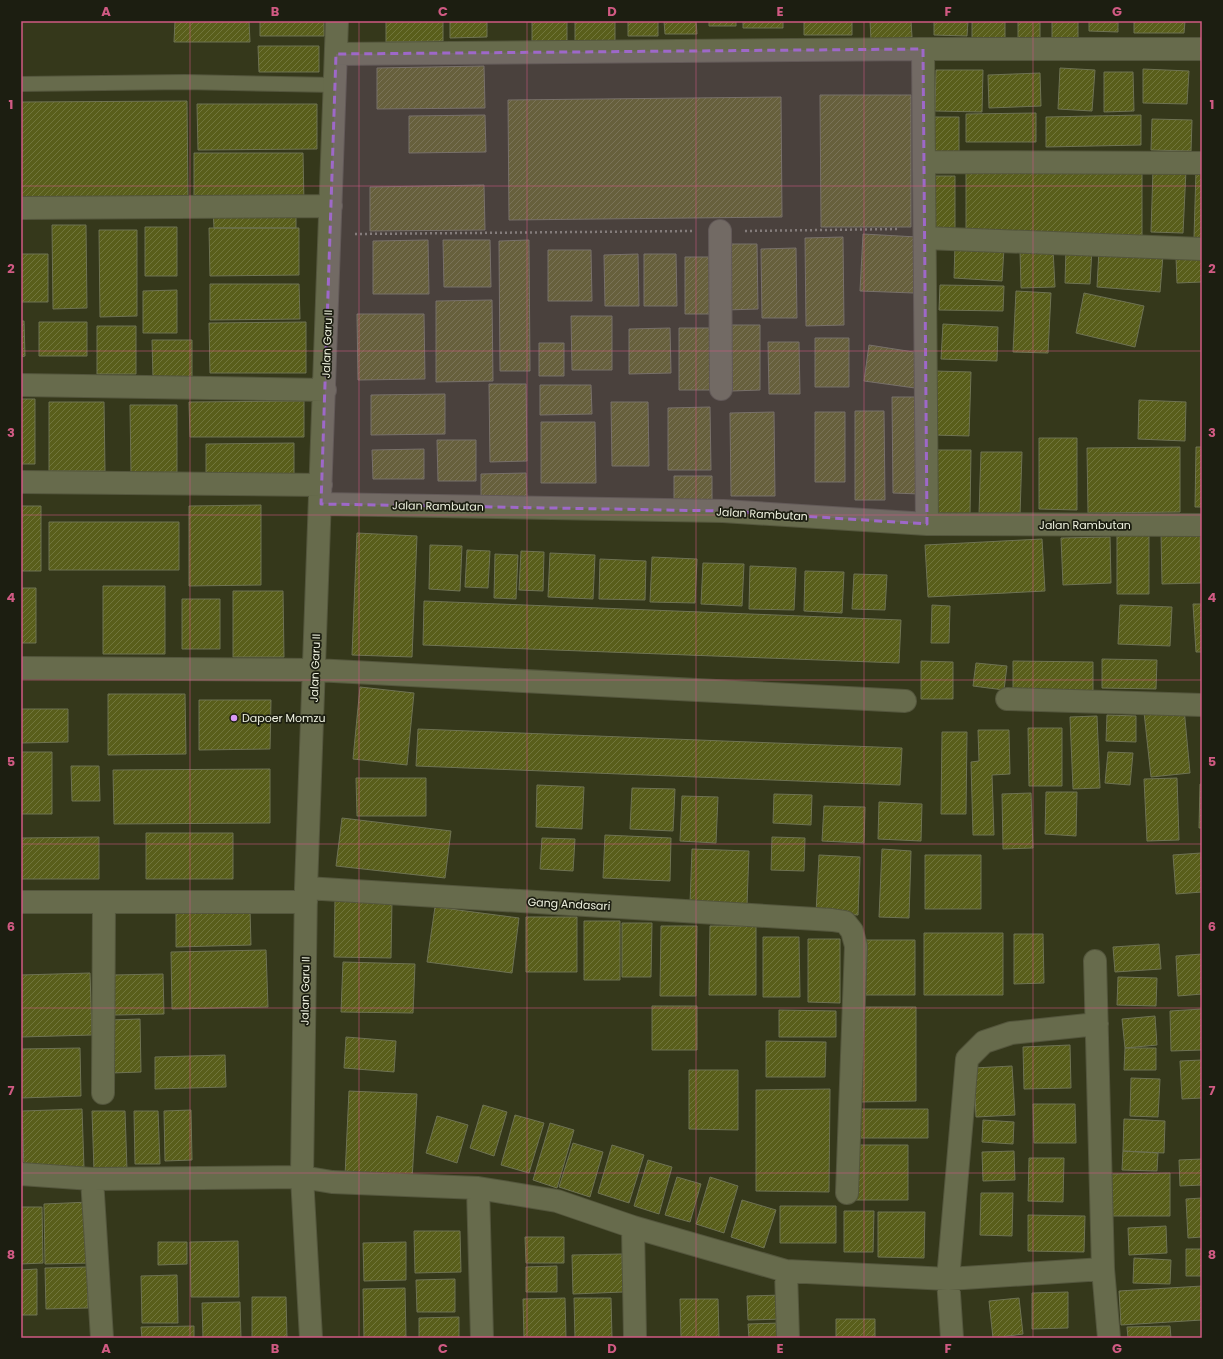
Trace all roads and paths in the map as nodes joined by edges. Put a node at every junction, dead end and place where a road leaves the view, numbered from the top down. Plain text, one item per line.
1 (337, 21) edge
2 (1202, 48) edge
3 (923, 49) junction
4 (336, 54) junction
5 (21, 84) edge
6 (336, 85) junction
7 (925, 162) junction
8 (1202, 163) edge
9 (331, 206) junction
10 (21, 208) edge
11 (720, 231) junction
12 (330, 234) junction
13 (925, 234) junction
14 (1202, 249) edge
15 (21, 385) edge
16 (721, 388) dead end
17 (325, 390) junction
18 (21, 482) edge
19 (321, 495) junction
20 (927, 524) junction
21 (1202, 525) edge
22 (21, 668) edge
23 (315, 670) junction
24 (1007, 699) dead end
25 (905, 701) dead end
26 (1202, 705) edge
27 (306, 895) junction
28 (21, 902) edge
29 (104, 903) junction
30 (1095, 961) dead end
31 (1097, 1024) junction
32 (103, 1093) dead end
33 (21, 1174) edge
34 (302, 1177) junction
35 (92, 1179) junction
36 (478, 1188) junction
37 (848, 1193) dead end
38 (633, 1227) junction
39 (1103, 1269) junction
40 (786, 1270) junction
41 (948, 1279) junction
42 (102, 1338) edge
43 (311, 1338) edge
44 (482, 1338) edge
45 (635, 1338) edge
46 (788, 1338) edge
47 (952, 1338) edge
48 (1109, 1338) edge

1 - 4 street, Jalan Garu II
2 - 3 street
3 - 4 street
3 - 7 street
4 - 6 street, Jalan Garu II
5 - 6 lane
6 - 9 street, Jalan Garu II
7 - 8 street
7 - 13 street
9 - 10 street
9 - 12 street, Jalan Garu II
11 - 12 path
11 - 13 path
11 - 16 street
12 - 17 street, Jalan Garu II
13 - 14 street
13 - 20 street
15 - 17 street
17 - 19 street, Jalan Garu II
18 - 19 street, Jalan Rambutan
19 - 20 street, Jalan Rambutan
19 - 23 street, Jalan Garu II
20 - 21 street, Jalan Rambutan
22 - 23 street
23 - 25 street
23 - 27 street, Jalan Garu II
24 - 26 street
27 - 29 street, Gang Andasari
27 - 34 street, Jalan Garu II
27 - 37 street, Gang Andasari
28 - 29 street, Gang Andasari
29 - 32 street
30 - 31 street
31 - 39 street
31 - 41 street
33 - 35 street
34 - 35 street
34 - 36 street
34 - 43 street, Jalan Garu II
35 - 42 street
36 - 38 street
36 - 44 street
38 - 40 street
38 - 45 street
39 - 41 street
39 - 48 street
40 - 41 street
40 - 46 street
41 - 47 street

